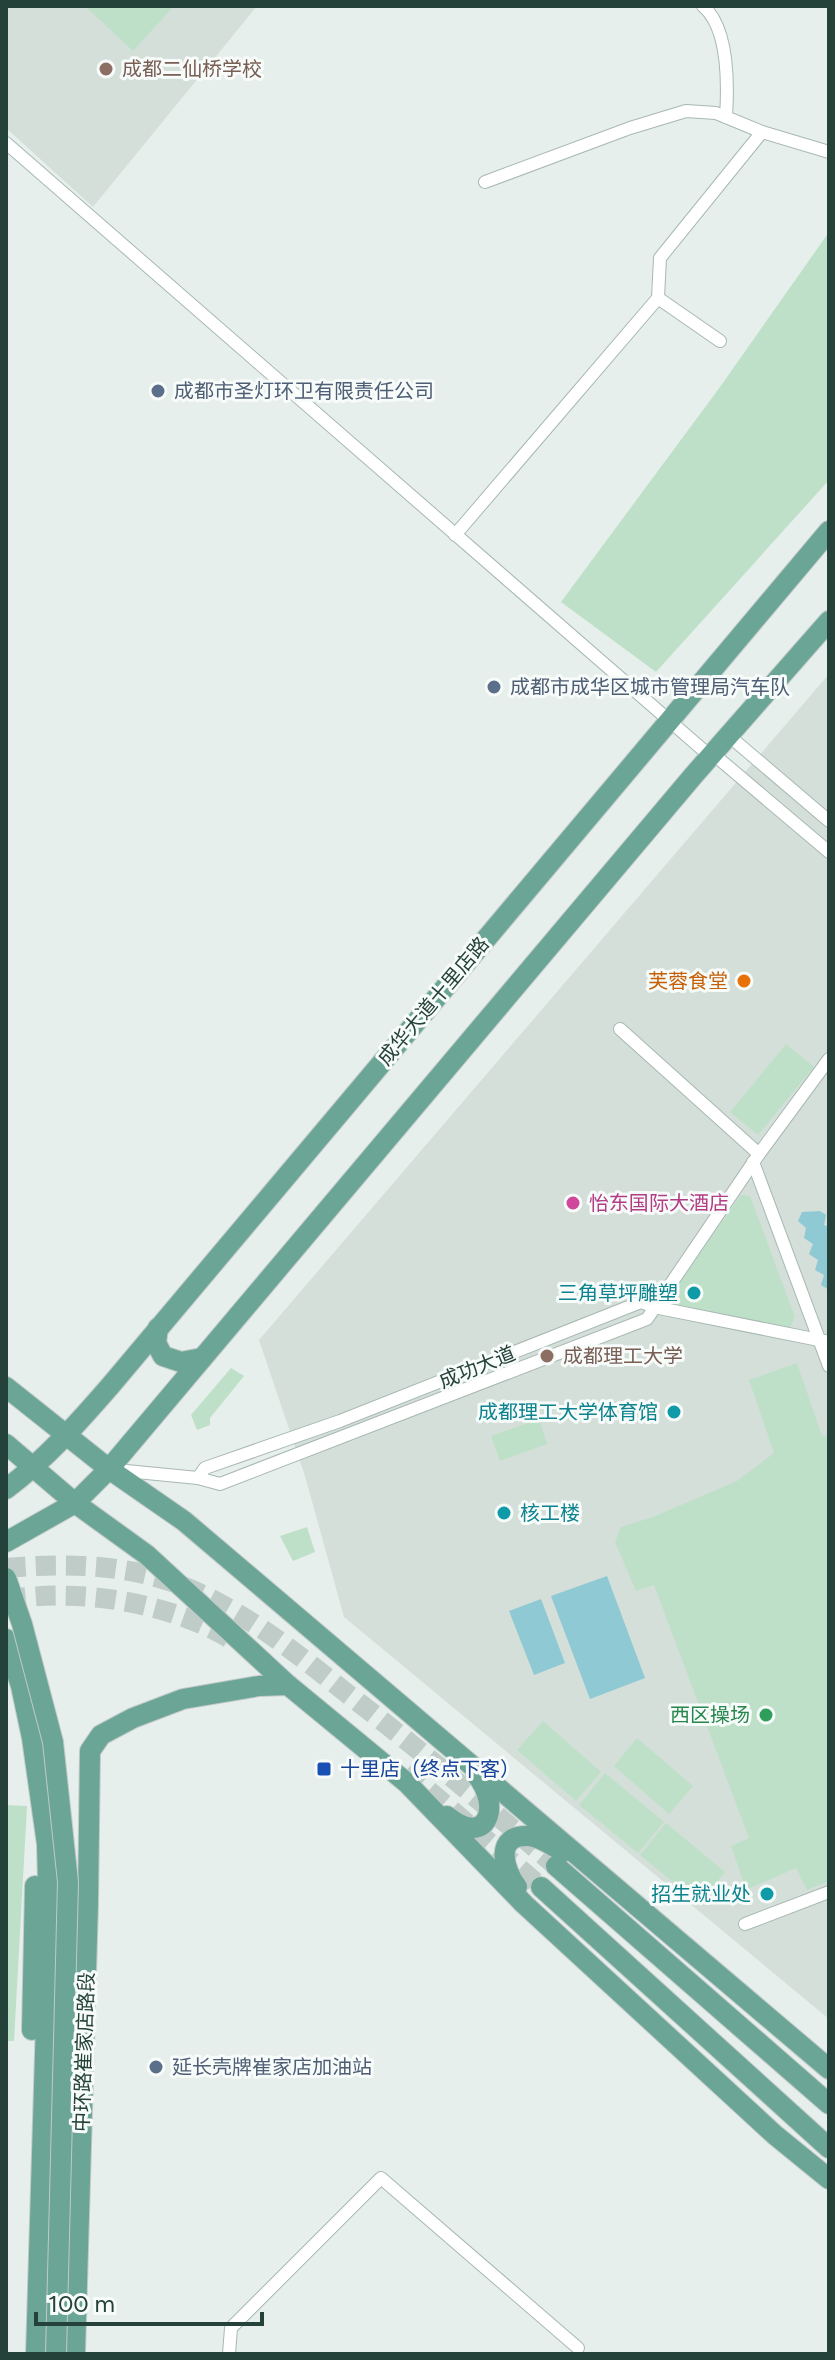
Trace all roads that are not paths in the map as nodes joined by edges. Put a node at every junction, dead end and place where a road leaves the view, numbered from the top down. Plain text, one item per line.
1 (703, 6) edge
2 (726, 117) junction
3 (762, 132) junction
4 (6, 143) edge
5 (829, 152) edge
6 (485, 182) dead end
7 (658, 298) junction
8 (720, 341) dead end
9 (829, 531) edge
10 (455, 535) junction
11 (829, 621) edge
12 (667, 721) junction
13 (728, 735) junction
14 (711, 755) junction
15 (829, 821) edge
16 (829, 852) edge
17 (620, 1029) dead end
18 (829, 1059) edge
19 (756, 1158) junction
20 (654, 1307) junction
21 (158, 1328) junction
22 (824, 1342) edge
23 (202, 1358) junction
24 (829, 1366) edge
25 (6, 1387) edge
26 (67, 1436) junction
27 (6, 1444) edge
28 (33, 1469) junction
29 (109, 1469) junction
30 (198, 1478) junction
31 (6, 1489) edge
32 (75, 1503) junction
33 (6, 1542) edge
34 (6, 1578) edge
35 (6, 1639) edge
36 (288, 1685) junction
37 (6, 1689) edge
38 (452, 1747) junction
39 (407, 1783) junction
40 (556, 1866) tunnel mouth
41 (604, 1877) junction
42 (541, 1887) tunnel mouth
43 (829, 1892) edge
44 (745, 1924) dead end
45 (552, 1930) junction
46 (829, 2069) edge
47 (829, 2104) edge
48 (829, 2148) edge
49 (829, 2179) edge
50 (578, 2348) dead end
51 (25, 2354) edge
52 (36, 2354) edge
53 (56, 2354) edge
54 (75, 2354) edge
55 (229, 2354) edge

1 - 2 street
2 - 3 street
2 - 6 street
3 - 5 street
3 - 7 street
4 - 10 street
7 - 8 street
7 - 10 street
9 - 12 main road, 成华大道十里店路
10 - 12 street
11 - 13 main road
12 - 14 street
12 - 21 main road, 成华大道十里店路
13 - 14 main road
13 - 15 street
14 - 16 street
14 - 23 main road
17 - 19 street
18 - 19 street
19 - 20 street
19 - 22 street
20 - 22 street
20 - 30 street, 成功大道
20 - 30 street, 成功大道
21 - 23 main road
21 - 26 main road, 成华大道十里店路
22 - 24 street
23 - 29 main road
25 - 26 main road
26 - 28 main road, 成华大道十里店路
26 - 29 main road
27 - 28 main road
28 - 31 main road, 成华大道十里店路
28 - 32 main road
29 - 30 street, 成功大道
29 - 32 main road
29 - 38 main road
32 - 33 main road
32 - 36 main road
34 - 53 main road, bridge
35 - 52 main road
36 - 39 main road
36 - 54 main road, 中环路崔家店路段
37 - 51 main road
38 - 39 main road
38 - 41 main road
39 - 45 main road
40 - 47 main road
41 - 45 main road
41 - 46 main road
42 - 48 main road
43 - 44 street
45 - 49 main road
50 - 55 street

